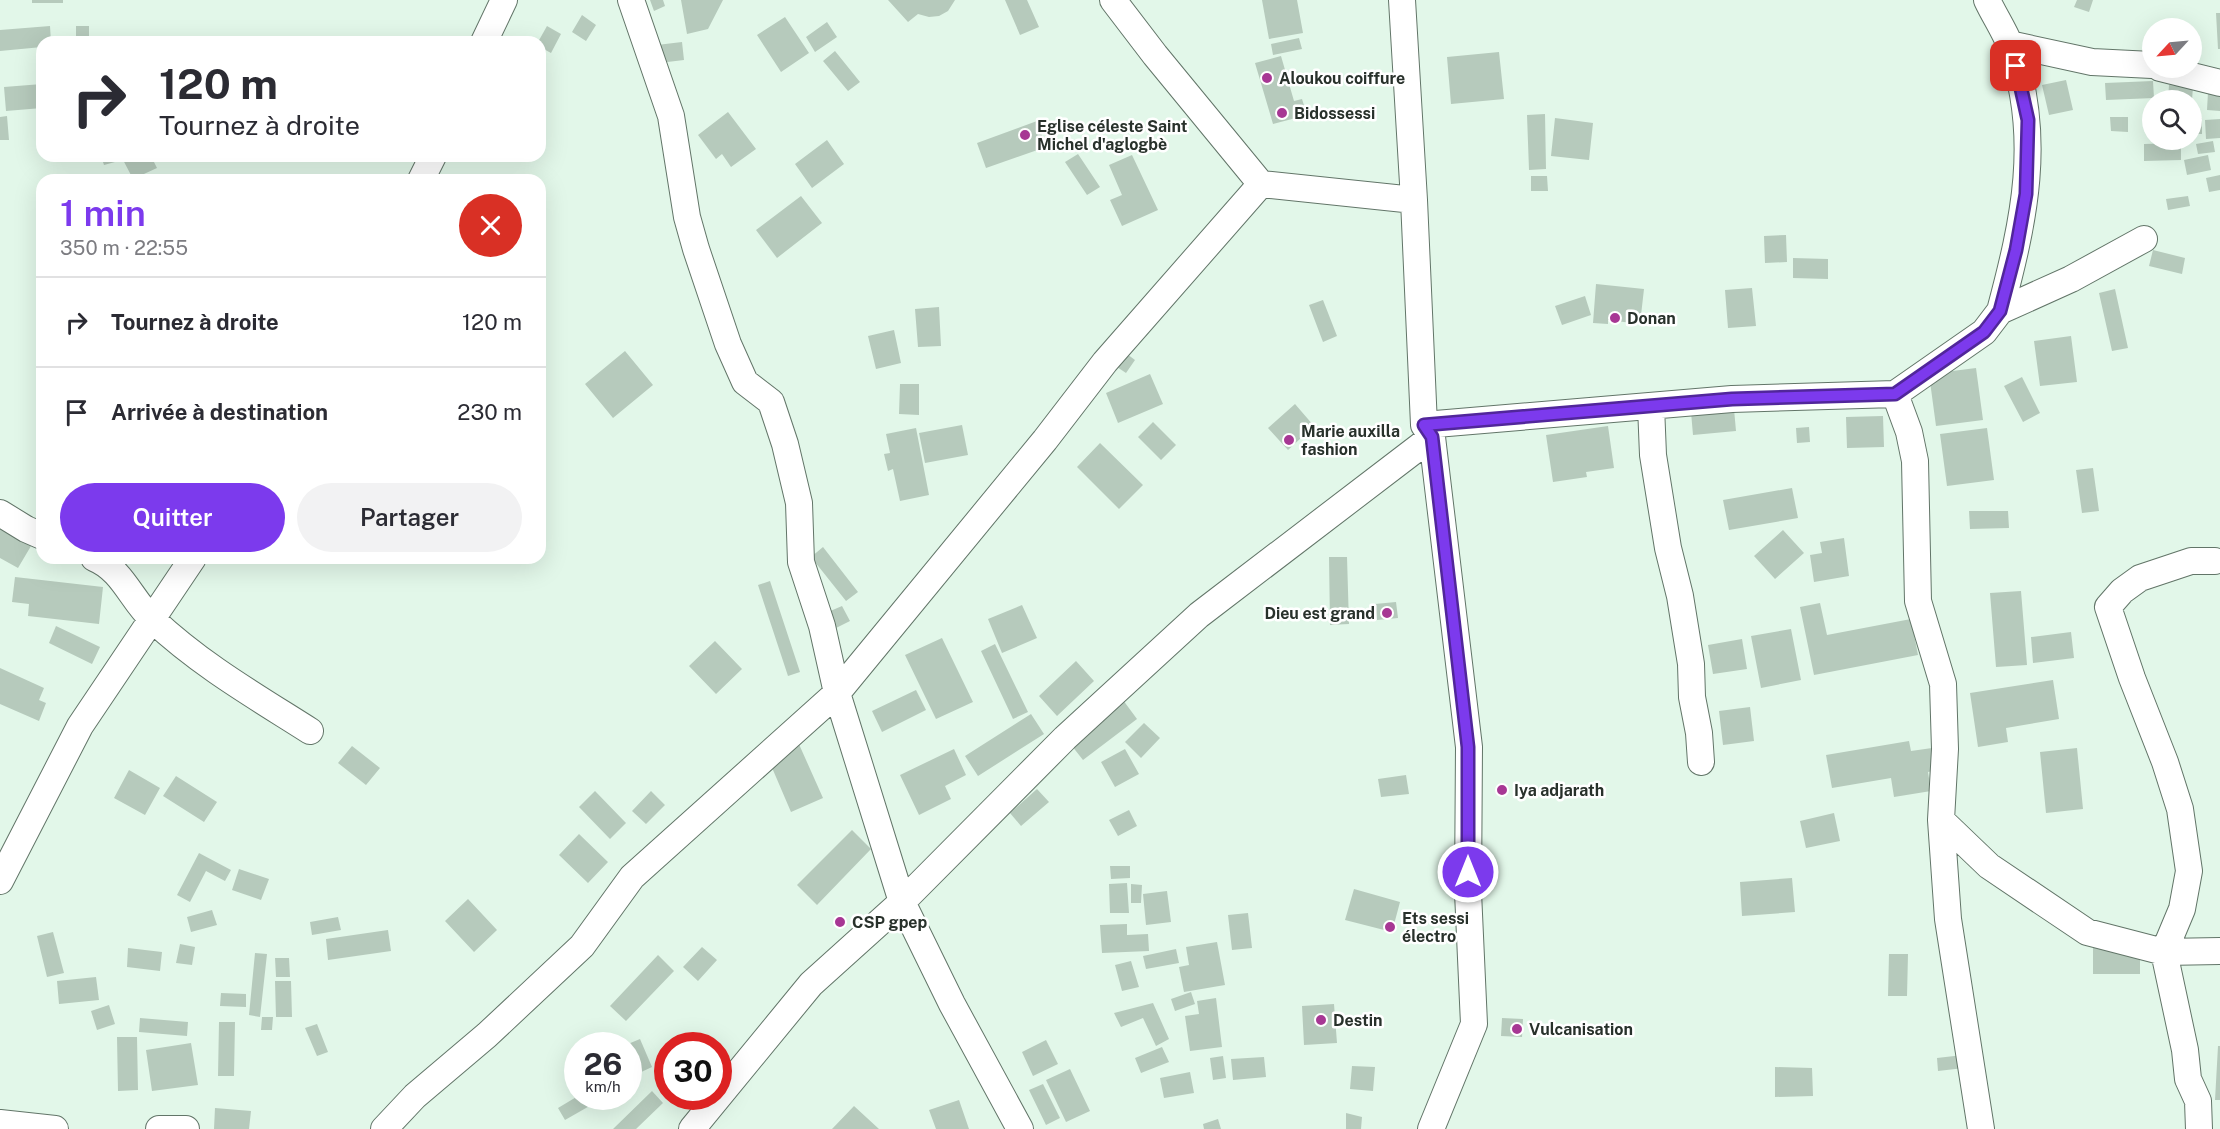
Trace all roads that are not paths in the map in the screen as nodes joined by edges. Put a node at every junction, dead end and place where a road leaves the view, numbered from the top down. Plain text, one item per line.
1 (504, 0) edge
2 (630, 0) edge
3 (1113, 0) edge
4 (1402, 0) edge
5 (1987, 0) edge
6 (487, 36) edge
7 (2009, 44) junction
8 (2142, 64) edge
9 (2198, 78) edge
10 (2220, 84) edge
11 (1261, 184) junction
12 (1414, 200) junction
13 (2144, 239) dead end
14 (2000, 311) junction
15 (1895, 394) junction
16 (1651, 406) junction
17 (1428, 431) junction
18 (0, 513) edge
19 (36, 533) edge
20 (2215, 561) dead end
21 (107, 564) edge
22 (189, 564) edge
23 (151, 619) junction
24 (837, 693) junction
25 (310, 731) dead end
26 (1701, 762) dead end
27 (1941, 820) junction
28 (0, 881) edge
29 (902, 902) junction
30 (2164, 951) junction
31 (2220, 951) edge
32 (0, 1123) edge
33 (55, 1129) edge
34 (159, 1129) edge
35 (186, 1129) edge
36 (384, 1129) edge
37 (692, 1129) edge
38 (1020, 1129) edge
39 (1431, 1129) edge
40 (1981, 1129) edge
41 (2199, 1129) edge

1 - 6 street
2 - 24 street
3 - 11 street
4 - 12 street
5 - 7 street
7 - 8 street
7 - 14 street
9 - 10 street
11 - 12 street
11 - 24 street
12 - 17 street
13 - 14 street
14 - 15 street
15 - 16 street
15 - 27 street
16 - 17 street
16 - 26 street
17 - 29 street
17 - 39 street
18 - 19 street
20 - 30 street
21 - 23 street
22 - 23 street
23 - 25 street
23 - 28 street
24 - 29 street
24 - 36 street
27 - 30 street
27 - 40 street
29 - 37 street
29 - 38 street
30 - 31 street
30 - 41 street
32 - 33 street
34 - 35 street

